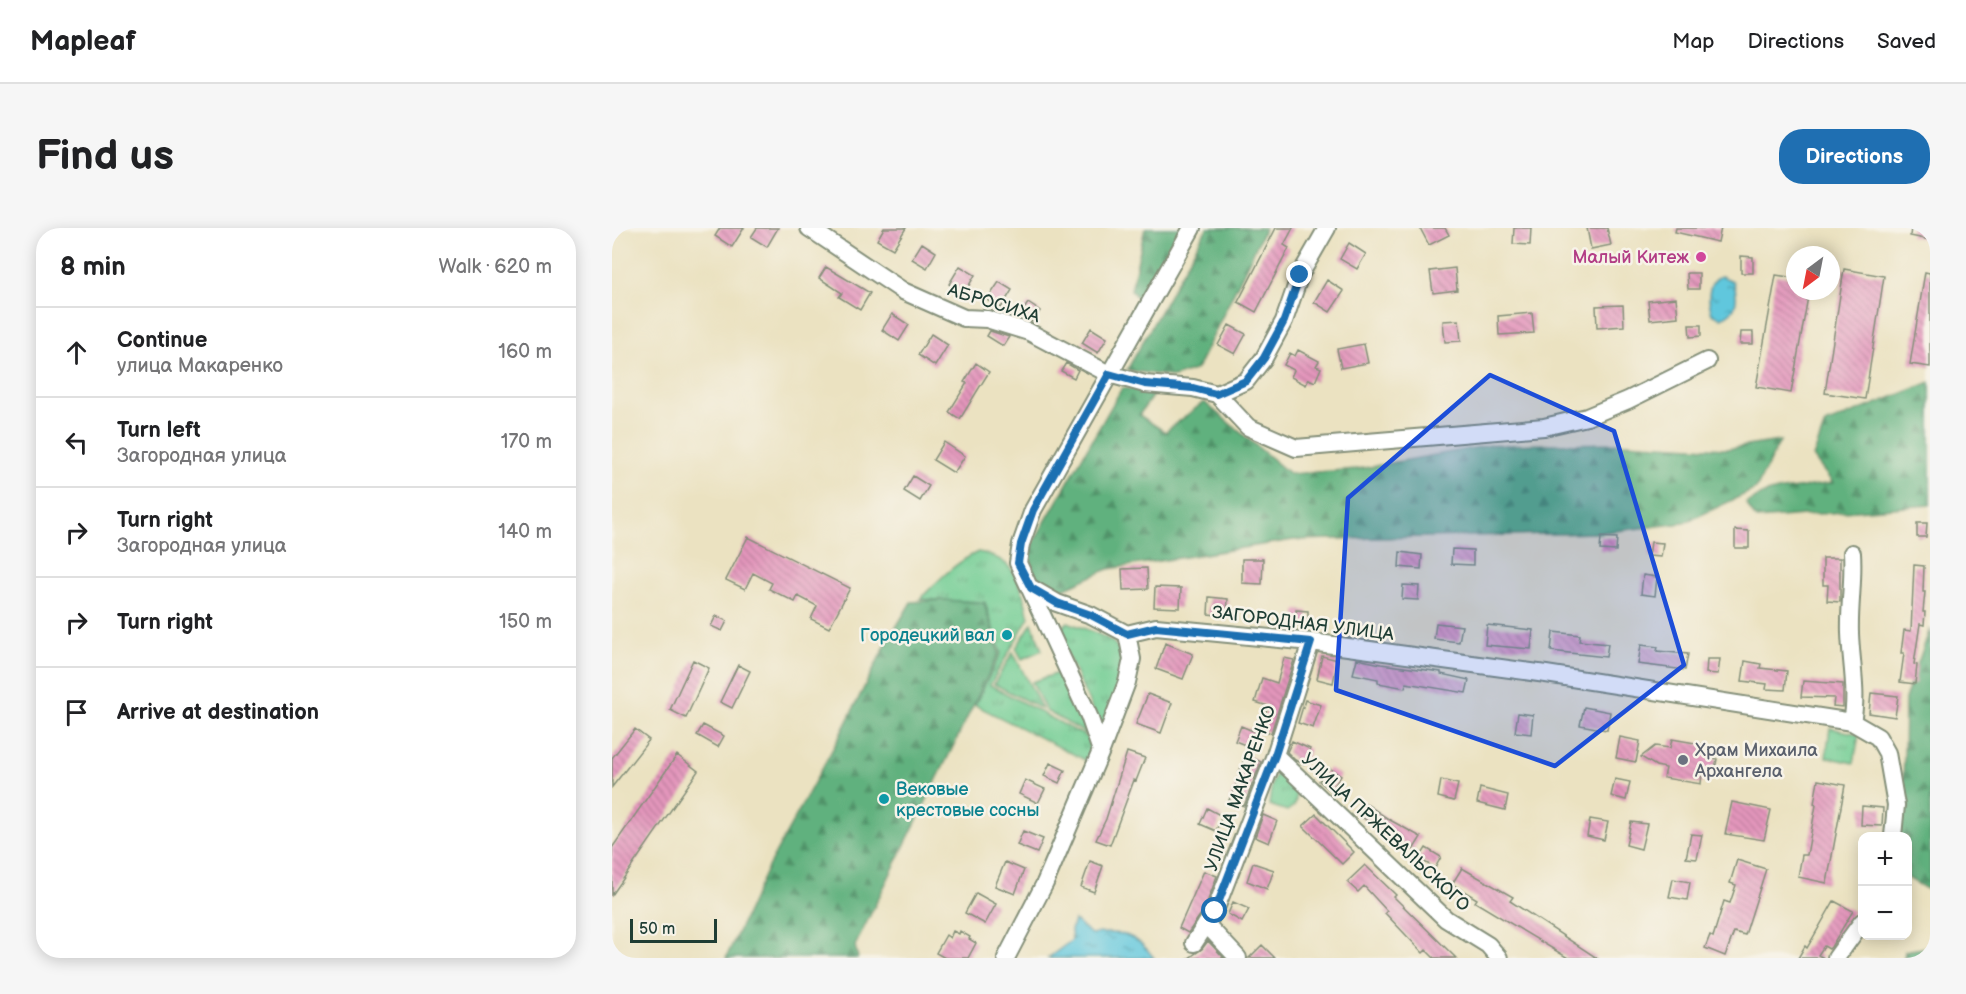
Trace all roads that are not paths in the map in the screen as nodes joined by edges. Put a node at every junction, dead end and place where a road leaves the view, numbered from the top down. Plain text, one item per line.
1 (809, 228) edge
2 (1192, 228) edge
3 (1327, 228) edge
4 (1707, 361) dead end
5 (1109, 374) junction
6 (1216, 394) junction
7 (1852, 553) dead end
8 (1031, 588) junction
9 (1127, 634) junction
10 (1311, 642) junction
11 (1852, 722) junction
12 (1101, 751) junction
13 (1275, 755) junction
14 (1893, 832) edge
15 (1206, 924) junction
16 (1858, 929) edge
17 (1194, 943) dead end
18 (1006, 958) edge
19 (1238, 958) edge
20 (1500, 958) edge
21 (1836, 958) edge

1 - 5 street, АБРОСИХА
2 - 5 street
3 - 6 street
4 - 6 street
5 - 6 street, АБРОСИХА
5 - 8 street
7 - 11 street
8 - 9 street
8 - 12 street
9 - 10 street, ЗАГОРОДНАЯ УЛИЦА
9 - 12 street
10 - 11 street, ЗАГОРОДНАЯ УЛИЦА
10 - 13 street, УЛИЦА МАКАРЕНКО
11 - 14 street, ЗАГОРОДНАЯ УЛИЦА
12 - 18 street
13 - 15 street, УЛИЦА МАКАРЕНКО
13 - 20 street, УЛИЦА ПРЖЕВАЛЬСКОГО
15 - 17 street, УЛИЦА МАКАРЕНКО
15 - 19 street
16 - 21 street

